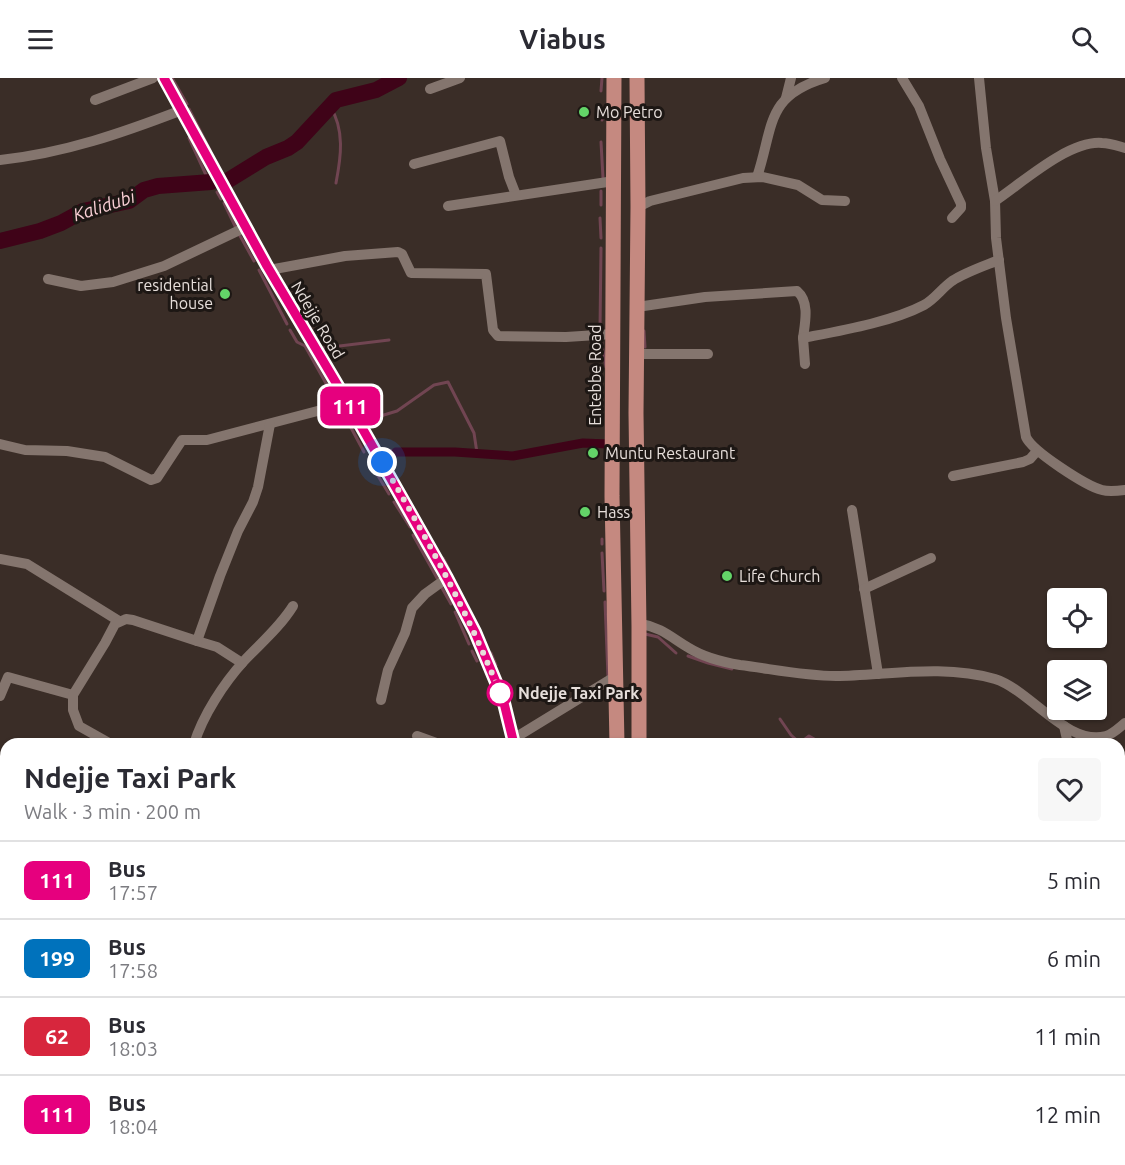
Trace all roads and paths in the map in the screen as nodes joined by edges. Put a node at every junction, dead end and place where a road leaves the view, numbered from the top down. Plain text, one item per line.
1 (153, 78) edge
2 (164, 78) edge
3 (460, 78) edge
4 (614, 78) edge
5 (637, 78) edge
6 (791, 78) edge
7 (825, 78) edge
8 (902, 78) edge
9 (979, 78) edge
10 (430, 89) dead end
11 (786, 98) junction
12 (95, 100) dead end
13 (182, 110) junction
14 (613, 145) junction
15 (637, 148) junction
16 (1125, 148) edge
17 (0, 160) edge
18 (414, 164) dead end
19 (757, 177) junction
20 (614, 181) junction
21 (516, 195) junction
22 (845, 201) dead end
23 (995, 201) junction
24 (448, 206) dead end
25 (638, 207) junction
26 (952, 218) dead end
27 (246, 227) junction
28 (999, 260) junction
29 (269, 270) junction
30 (48, 279) dead end
31 (637, 307) junction
32 (613, 334) junction
33 (803, 338) junction
34 (637, 354) junction
35 (708, 354) dead end
36 (805, 364) dead end
37 (348, 403) junction
38 (270, 424) junction
39 (0, 444) edge
40 (1037, 451) junction
41 (953, 476) dead end
42 (1125, 490) edge
43 (852, 510) dead end
44 (931, 558) dead end
45 (0, 559) edge
46 (447, 578) junction
47 (864, 589) junction
48 (293, 606) dead end
49 (119, 621) junction
50 (639, 627) junction
51 (197, 640) junction
52 (242, 663) junction
53 (878, 674) junction
54 (4, 676) edge
55 (616, 676) junction
56 (73, 695) junction
57 (0, 696) edge
58 (381, 700) dead end
59 (1125, 723) edge
60 (1064, 726) junction
61 (417, 736) dead end
62 (91, 738) edge
63 (197, 738) edge
64 (422, 738) edge
65 (510, 738) edge
66 (517, 738) edge
67 (617, 738) edge
68 (639, 738) edge
69 (1067, 738) edge
70 (1100, 738) edge
71 (1109, 738) edge

1 - 12 street
2 - 13 street, Ndejje Road
3 - 10 street
4 - 14 main road, Entebbe Road
5 - 15 main road
6 - 11 street
7 - 11 street
8 - 26 street
9 - 23 street
11 - 19 street
13 - 17 street
13 - 27 street, Ndejje Road
14 - 15 main road
14 - 20 main road, Entebbe Road
15 - 25 main road
16 - 23 street
18 - 21 street
19 - 22 street
19 - 25 street
20 - 21 street
20 - 32 main road, Entebbe Road
21 - 24 street
23 - 28 street
25 - 31 main road
27 - 29 street, Ndejje Road
27 - 30 street
28 - 33 street
28 - 40 street
29 - 32 street
29 - 37 street, Ndejje Road
31 - 33 street
31 - 34 main road
32 - 55 main road, Entebbe Road
33 - 36 street
34 - 35 street
34 - 50 main road
37 - 38 street
37 - 46 street, Ndejje Road
38 - 39 street
38 - 51 street
40 - 41 street
40 - 42 street
43 - 47 street
44 - 47 street
45 - 49 street
46 - 58 street
46 - 65 street, Ndejje Road
47 - 53 street
48 - 52 street
49 - 51 street
49 - 56 street
50 - 53 street
50 - 68 main road
51 - 52 street
52 - 63 street
53 - 60 street
54 - 56 street
54 - 57 street
55 - 66 street
55 - 67 main road, Entebbe Road
56 - 62 street
59 - 71 street
60 - 69 street
60 - 70 street
61 - 64 street

